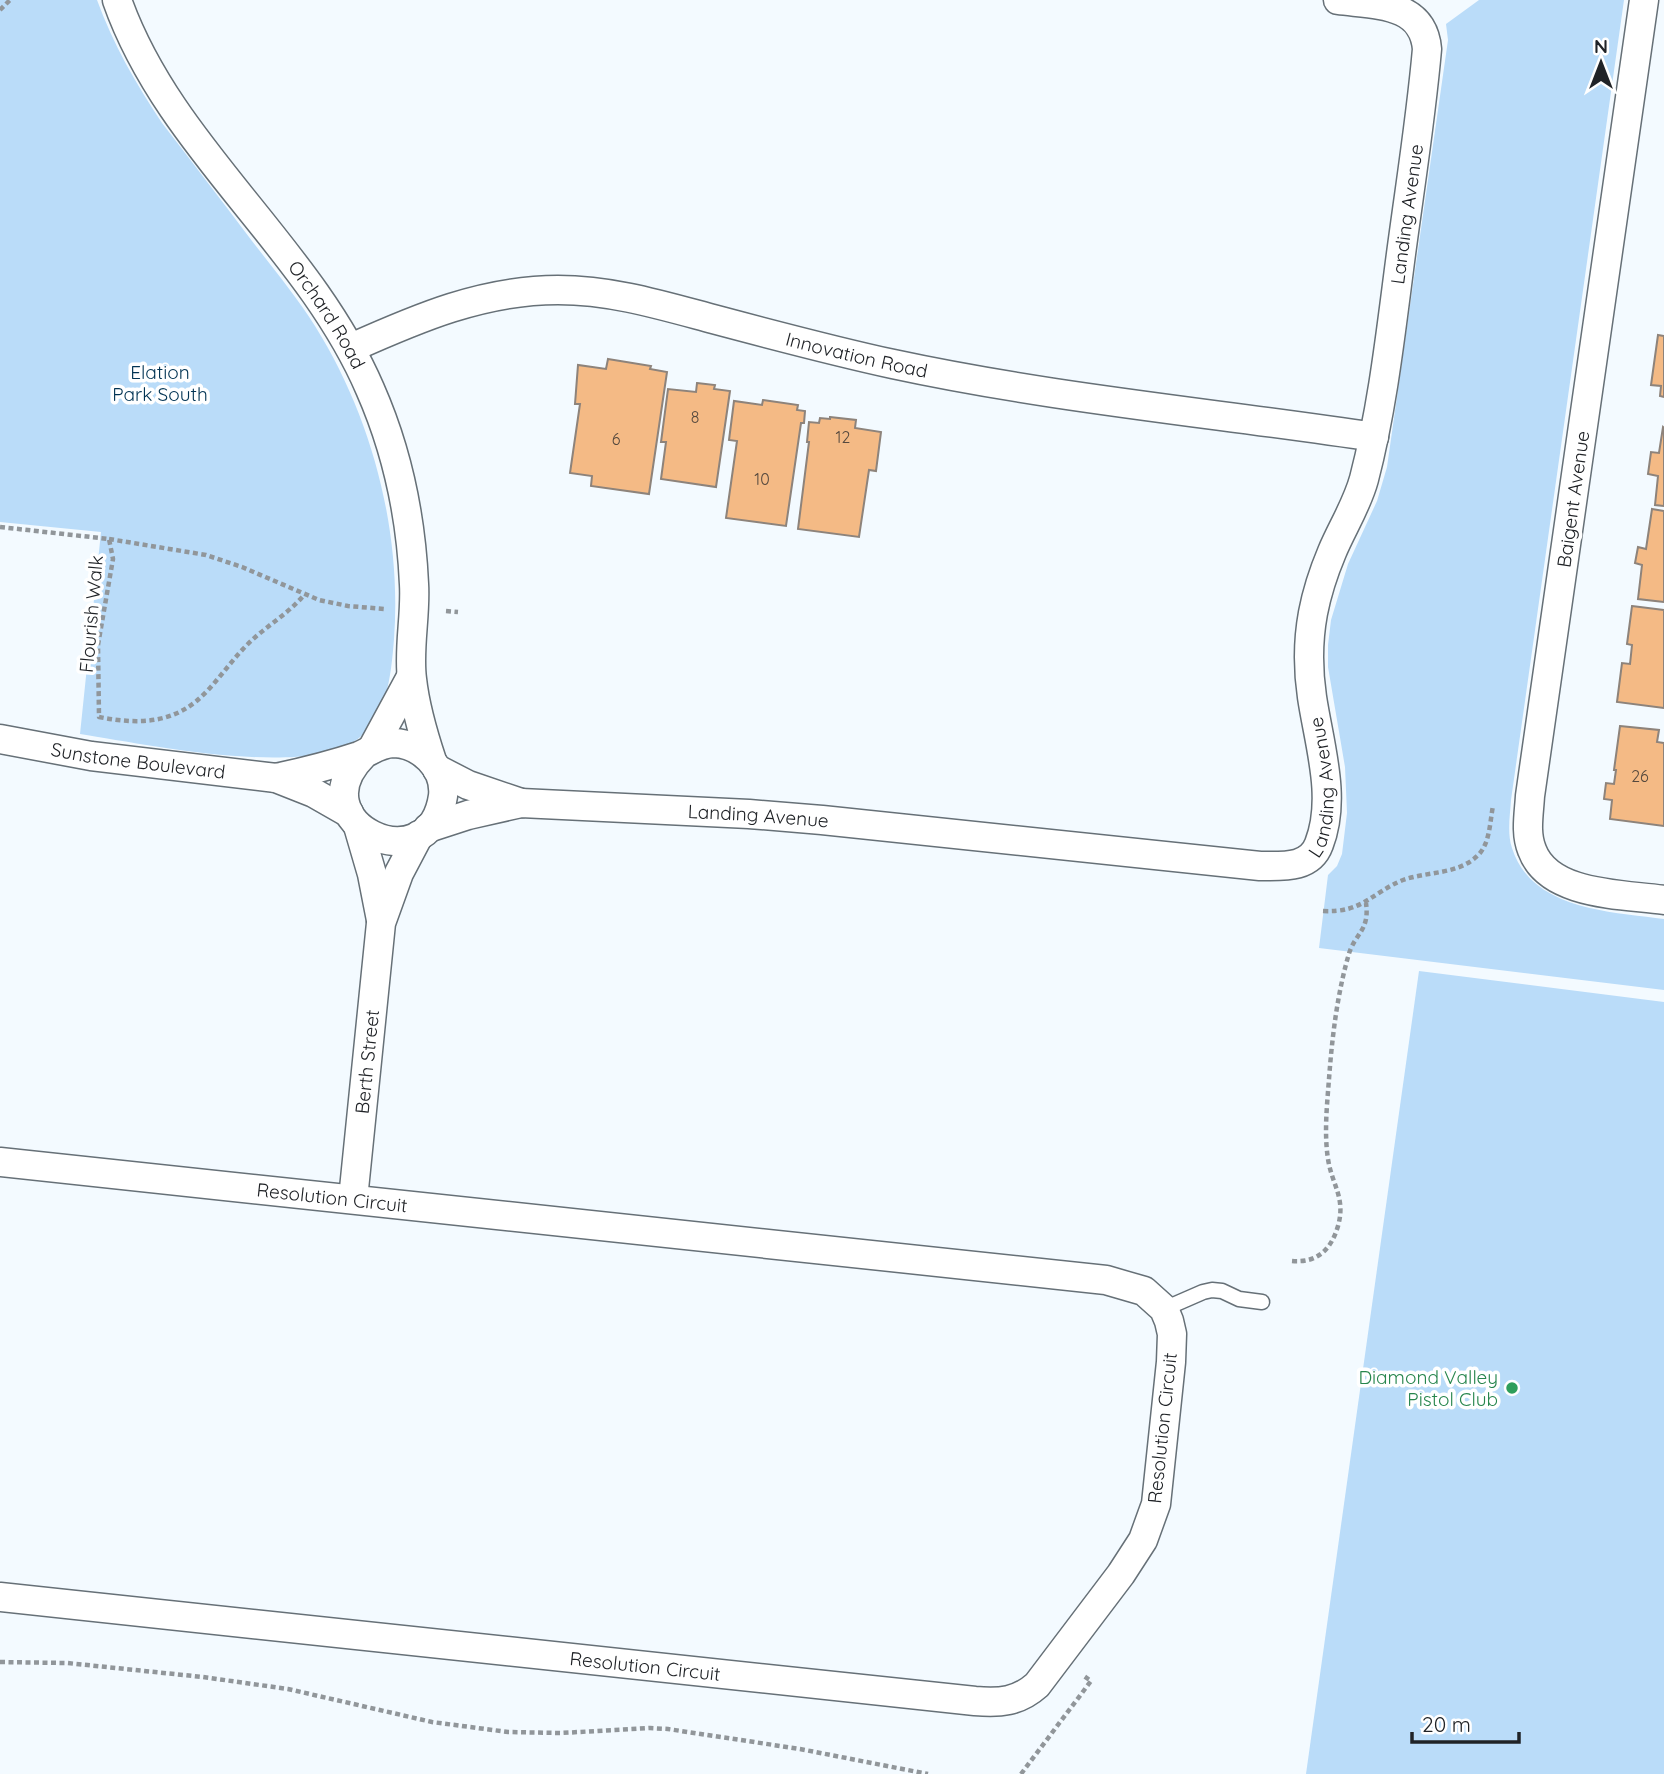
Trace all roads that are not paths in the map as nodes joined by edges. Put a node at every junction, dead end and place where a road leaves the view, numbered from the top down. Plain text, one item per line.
1 (117, 0) edge
2 (1338, 0) edge
3 (1644, 0) edge
4 (351, 348) junction
5 (1374, 437) junction
6 (411, 677) junction
7 (0, 739) edge
8 (367, 752) junction
9 (435, 765) junction
10 (276, 778) junction
11 (521, 803) junction
12 (353, 819) junction
13 (424, 832) junction
14 (1664, 900) edge
15 (382, 923) junction
16 (0, 1162) edge
17 (353, 1199) junction
18 (1262, 1302) dead end
19 (1164, 1309) junction
20 (0, 1597) edge

1 - 4 street, Orchard Road
2 - 5 street, Landing Avenue
3 - 14 street, Baigent Avenue
4 - 5 street, Innovation Road
4 - 6 street, Orchard Road
5 - 11 street, Landing Avenue
6 - 8 street, Orchard Road
6 - 9 street, Orchard Road
7 - 10 street, Sunstone Boulevard
8 - 9 street
8 - 10 street, Sunstone Boulevard
8 - 12 street
9 - 11 street, Landing Avenue
9 - 13 street
10 - 12 street, Sunstone Boulevard
11 - 13 street, Landing Avenue
12 - 13 street
12 - 15 street, Berth Street
13 - 15 street, Berth Street
15 - 17 street, Berth Street
16 - 17 street, Resolution Circuit
17 - 19 street, Resolution Circuit
18 - 19 lane
19 - 20 street, Resolution Circuit

